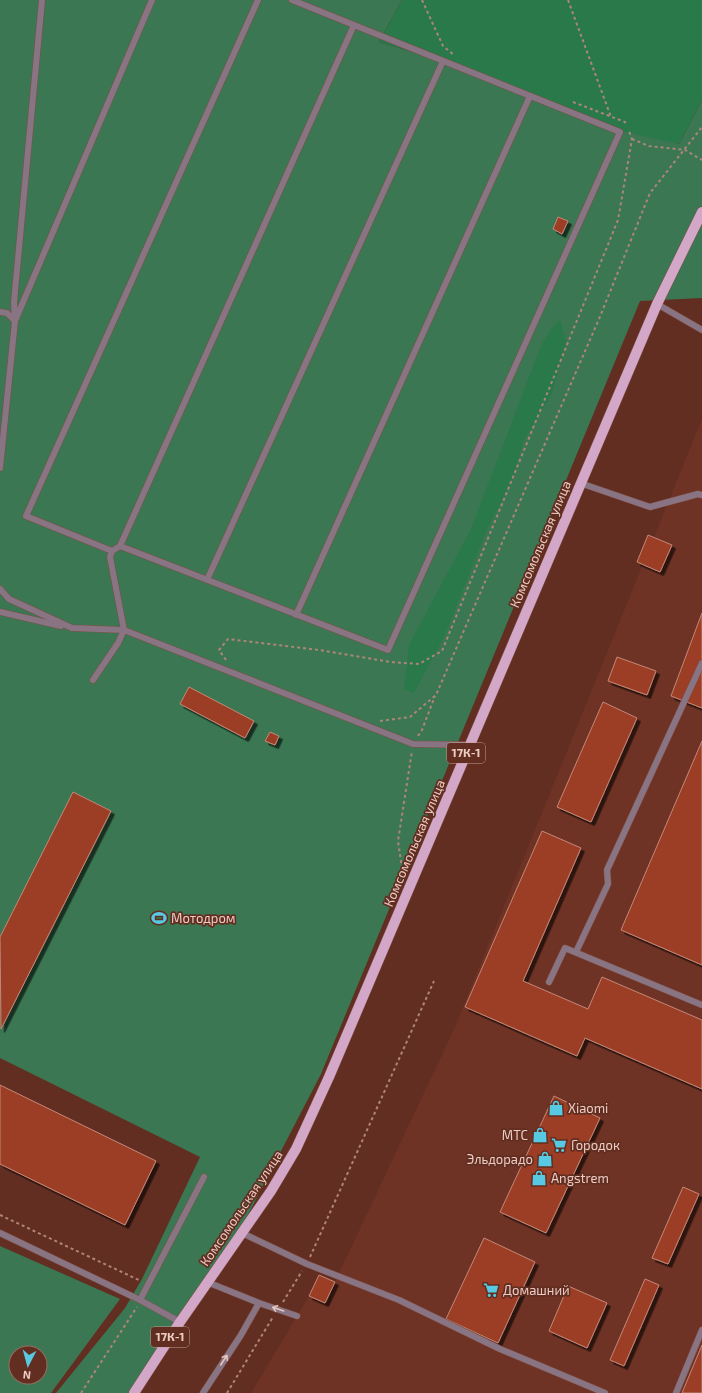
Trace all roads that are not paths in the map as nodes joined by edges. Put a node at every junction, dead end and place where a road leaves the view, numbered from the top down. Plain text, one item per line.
1 (42, 0) edge
2 (152, 0) edge
3 (258, 0) edge
4 (292, 0) edge
5 (306, 3) edge
6 (354, 25) junction
7 (443, 61) junction
8 (530, 96) junction
9 (702, 212) edge
10 (699, 223) edge
11 (657, 304) junction
12 (0, 312) edge
13 (15, 321) junction
14 (702, 330) edge
15 (0, 468) edge
16 (580, 483) junction
17 (702, 495) edge
18 (120, 546) junction
19 (112, 551) junction
20 (207, 580) junction
21 (0, 588) edge
22 (0, 612) edge
23 (296, 615) junction
24 (72, 628) junction
25 (124, 630) junction
26 (702, 663) edge
27 (93, 680) dead end
28 (470, 745) junction
29 (576, 952) junction
30 (550, 982) dead end
31 (702, 1005) edge
32 (204, 1177) dead end
33 (0, 1233) edge
34 (242, 1233) junction
35 (208, 1282) junction
36 (140, 1300) junction
37 (259, 1302) junction
38 (297, 1316) dead end
39 (180, 1322) junction
40 (702, 1330) edge
41 (134, 1393) edge
42 (203, 1393) edge
43 (605, 1393) edge
44 (676, 1393) edge

1 - 13 lane
2 - 13 lane
3 - 19 lane
4 - 5 lane
5 - 6 lane
6 - 7 lane
6 - 18 lane
7 - 8 lane
7 - 20 lane
8 - 23 lane
8 - 23 lane
9 - 10 main road, Комсомольская улица / 17К-1
10 - 11 main road, Комсомольская улица / 17К-1
11 - 14 lane
11 - 16 main road, Комсомольская улица / 17К-1
12 - 13 lane
13 - 15 lane
16 - 17 lane
16 - 28 main road, Комсомольская улица / 17К-1
18 - 19 lane
18 - 20 lane
19 - 25 lane
20 - 23 lane
21 - 24 lane
22 - 24 lane
24 - 25 lane
25 - 27 lane
25 - 28 lane
26 - 29 lane
28 - 34 main road, Комсомольская улица / 17К-1
29 - 30 lane
29 - 31 lane
32 - 36 lane
33 - 36 lane
34 - 35 main road, Комсомольская улица / 17К-1
34 - 43 lane
35 - 37 lane
35 - 39 main road, Комсомольская улица / 17К-1
36 - 39 lane
38 -> 37 lane
42 -> 37 lane
39 - 41 main road, Комсомольская улица / 17К-1
40 - 44 lane

